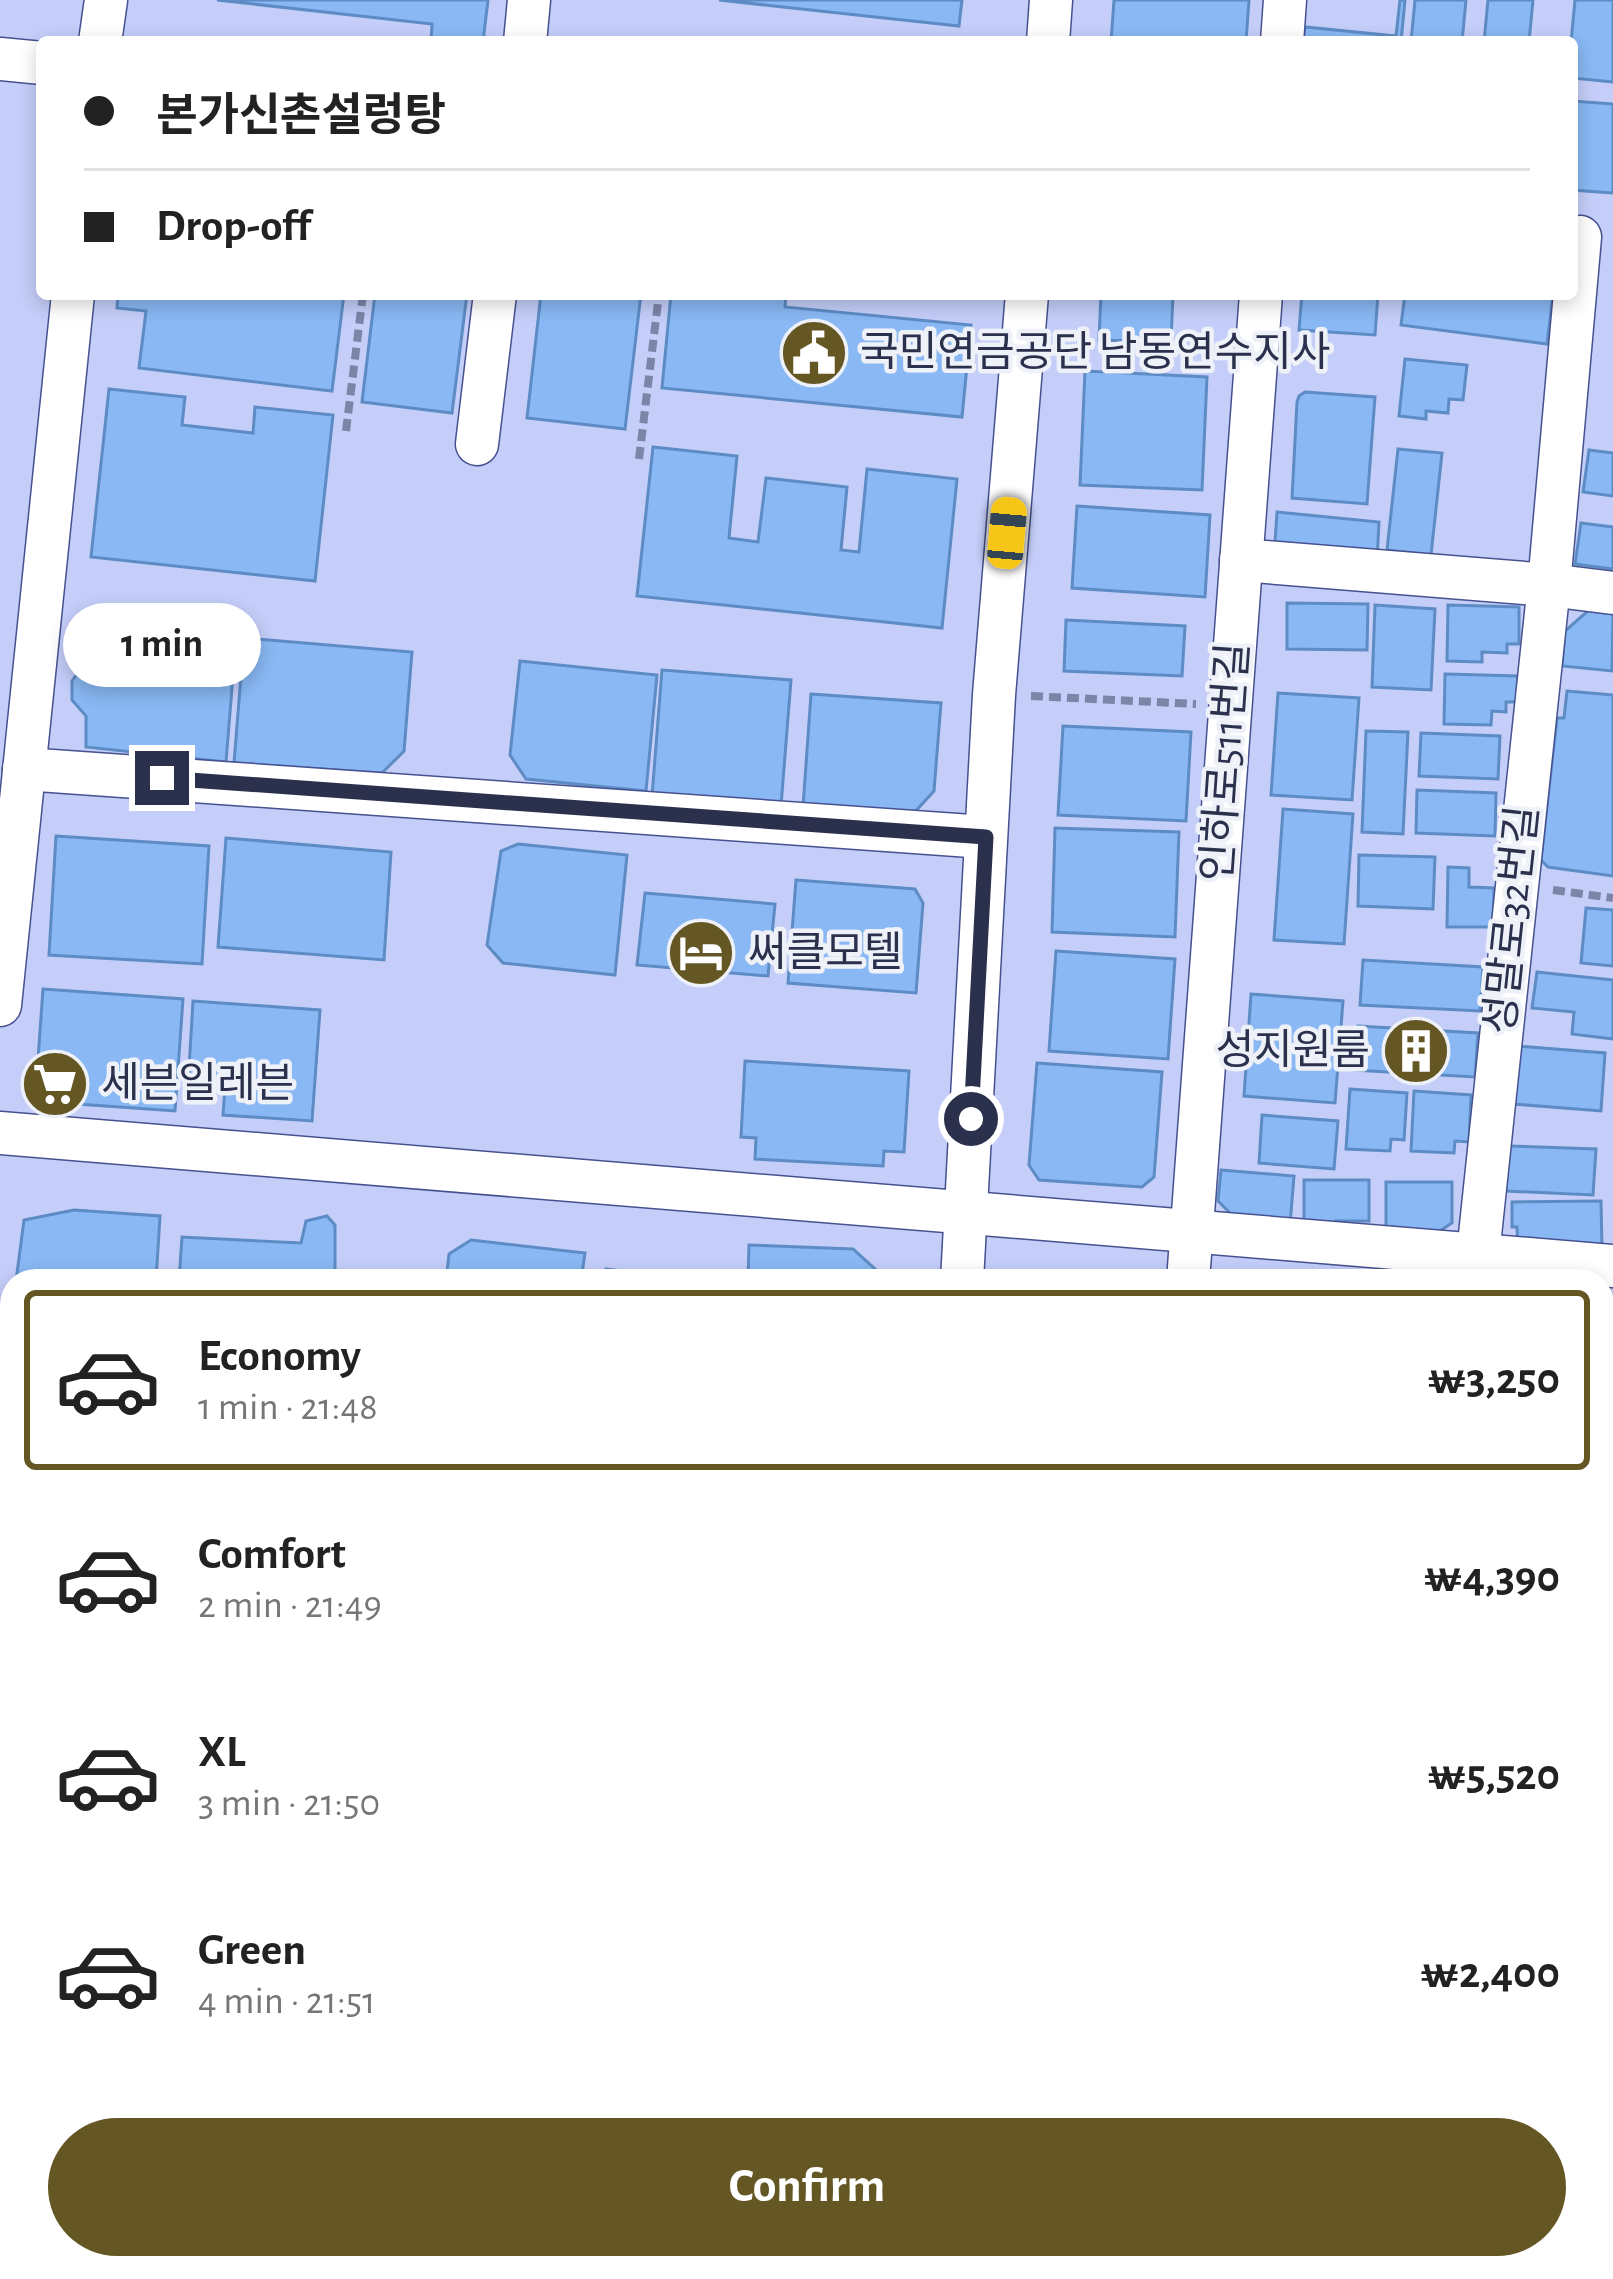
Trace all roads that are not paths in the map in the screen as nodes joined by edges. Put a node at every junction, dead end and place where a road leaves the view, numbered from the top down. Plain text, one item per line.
1 (106, 0) edge
2 (530, 0) edge
3 (1051, 0) edge
4 (1285, 0) edge
5 (101, 36) edge
6 (525, 36) edge
7 (1048, 36) edge
8 (1282, 36) edge
9 (0, 59) edge
10 (36, 62) edge
11 (1588, 238) edge
12 (72, 300) edge
13 (494, 300) edge
14 (1027, 300) edge
15 (1261, 300) edge
16 (477, 444) dead end
17 (1240, 560) junction
18 (1549, 585) junction
19 (1613, 593) edge
20 (24, 769) junction
21 (986, 837) junction
22 (7, 880) edge
23 (0, 1005) edge
24 (0, 1133) edge
25 (966, 1213) junction
26 (1192, 1230) junction
27 (1478, 1254) junction
28 (1613, 1265) edge
29 (963, 1269) edge
30 (1189, 1269) edge

1 - 5 street
2 - 6 street
3 - 7 street
4 - 8 street
9 - 10 street
11 - 18 street, 성말로32번길
12 - 20 street
13 - 16 street
14 - 21 street
15 - 17 street, 인하로511번길
17 - 18 street
17 - 26 street, 인하로511번길
18 - 19 street
18 - 27 street, 성말로32번길
20 - 21 street
20 - 22 street
21 - 25 street
22 - 23 street
24 - 25 street
25 - 26 street
25 - 29 street
26 - 27 street
26 - 30 street, 인하로511번길
27 - 28 street

